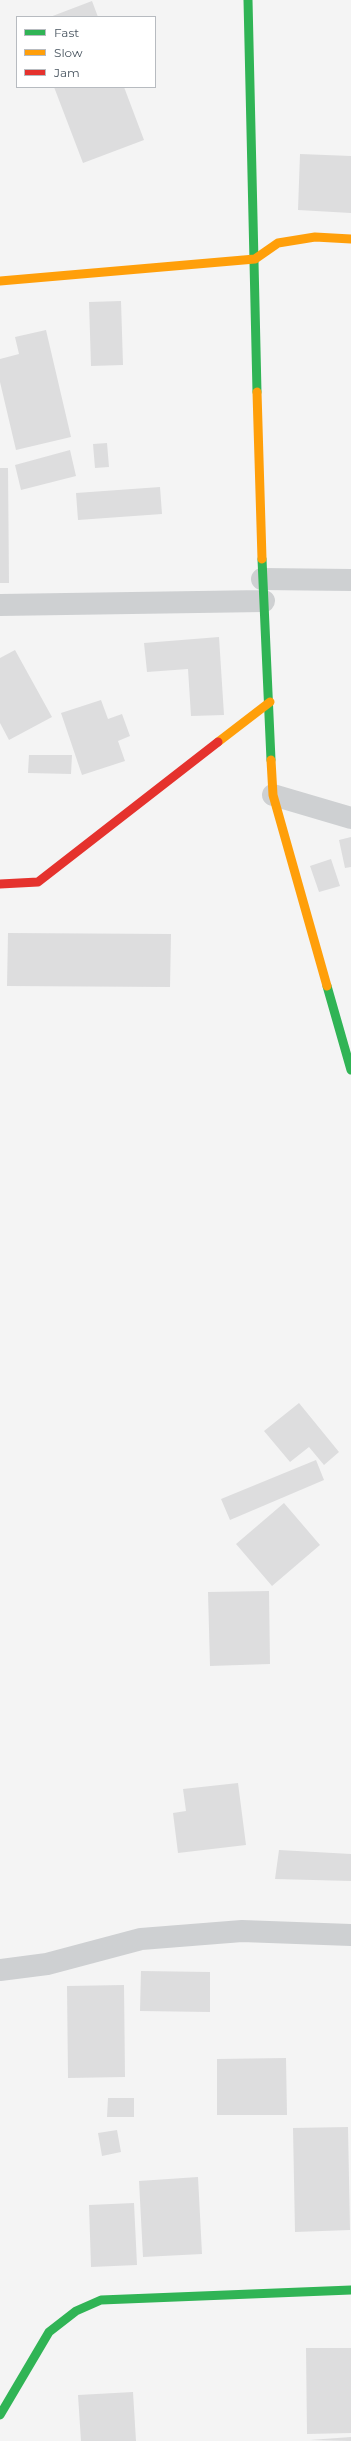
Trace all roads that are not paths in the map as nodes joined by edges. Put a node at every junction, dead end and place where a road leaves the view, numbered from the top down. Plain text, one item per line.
1 (248, 0) edge
2 (351, 239) edge
3 (255, 259) junction
4 (0, 282) edge
5 (262, 580) junction
6 (351, 580) edge
7 (264, 601) junction
8 (0, 605) edge
9 (270, 702) junction
10 (273, 795) junction
11 (351, 818) edge
12 (0, 884) edge
13 (351, 1070) edge
14 (351, 1935) edge
15 (0, 1970) edge
16 (351, 2290) edge
17 (0, 2415) edge

1 - 3 street
2 - 3 street
3 - 4 street
3 - 5 street
5 - 6 street
5 - 7 street
7 - 8 street
7 - 9 street
9 - 10 street
9 - 12 street
10 - 11 street
10 - 13 street
14 - 15 street
16 - 17 street

